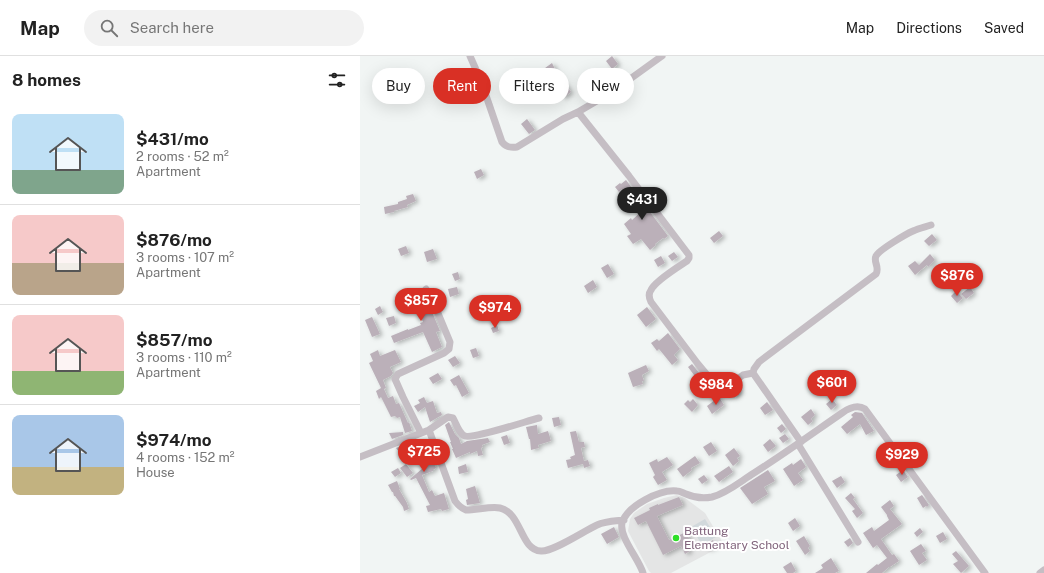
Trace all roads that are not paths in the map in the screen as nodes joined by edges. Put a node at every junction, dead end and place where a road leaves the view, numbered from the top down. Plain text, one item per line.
1 (470, 56) edge
2 (662, 56) edge
3 (578, 112) junction
4 (931, 225) dead end
5 (426, 289) dead end
6 (753, 373) junction
7 (539, 418) dead end
8 (429, 430) junction
9 (421, 433) junction
10 (799, 443) junction
11 (360, 457) edge
12 (624, 520) junction
13 (858, 542) dead end
14 (1044, 570) edge
15 (642, 573) edge
16 (985, 573) edge
17 (1040, 573) edge

1 - 3 street
2 - 3 street
3 - 6 street
4 - 6 street
5 - 9 street
6 - 10 street
7 - 8 street
8 - 9 street
8 - 12 street
9 - 11 street
10 - 12 street
10 - 13 street
10 - 16 street
12 - 15 street
14 - 17 street

